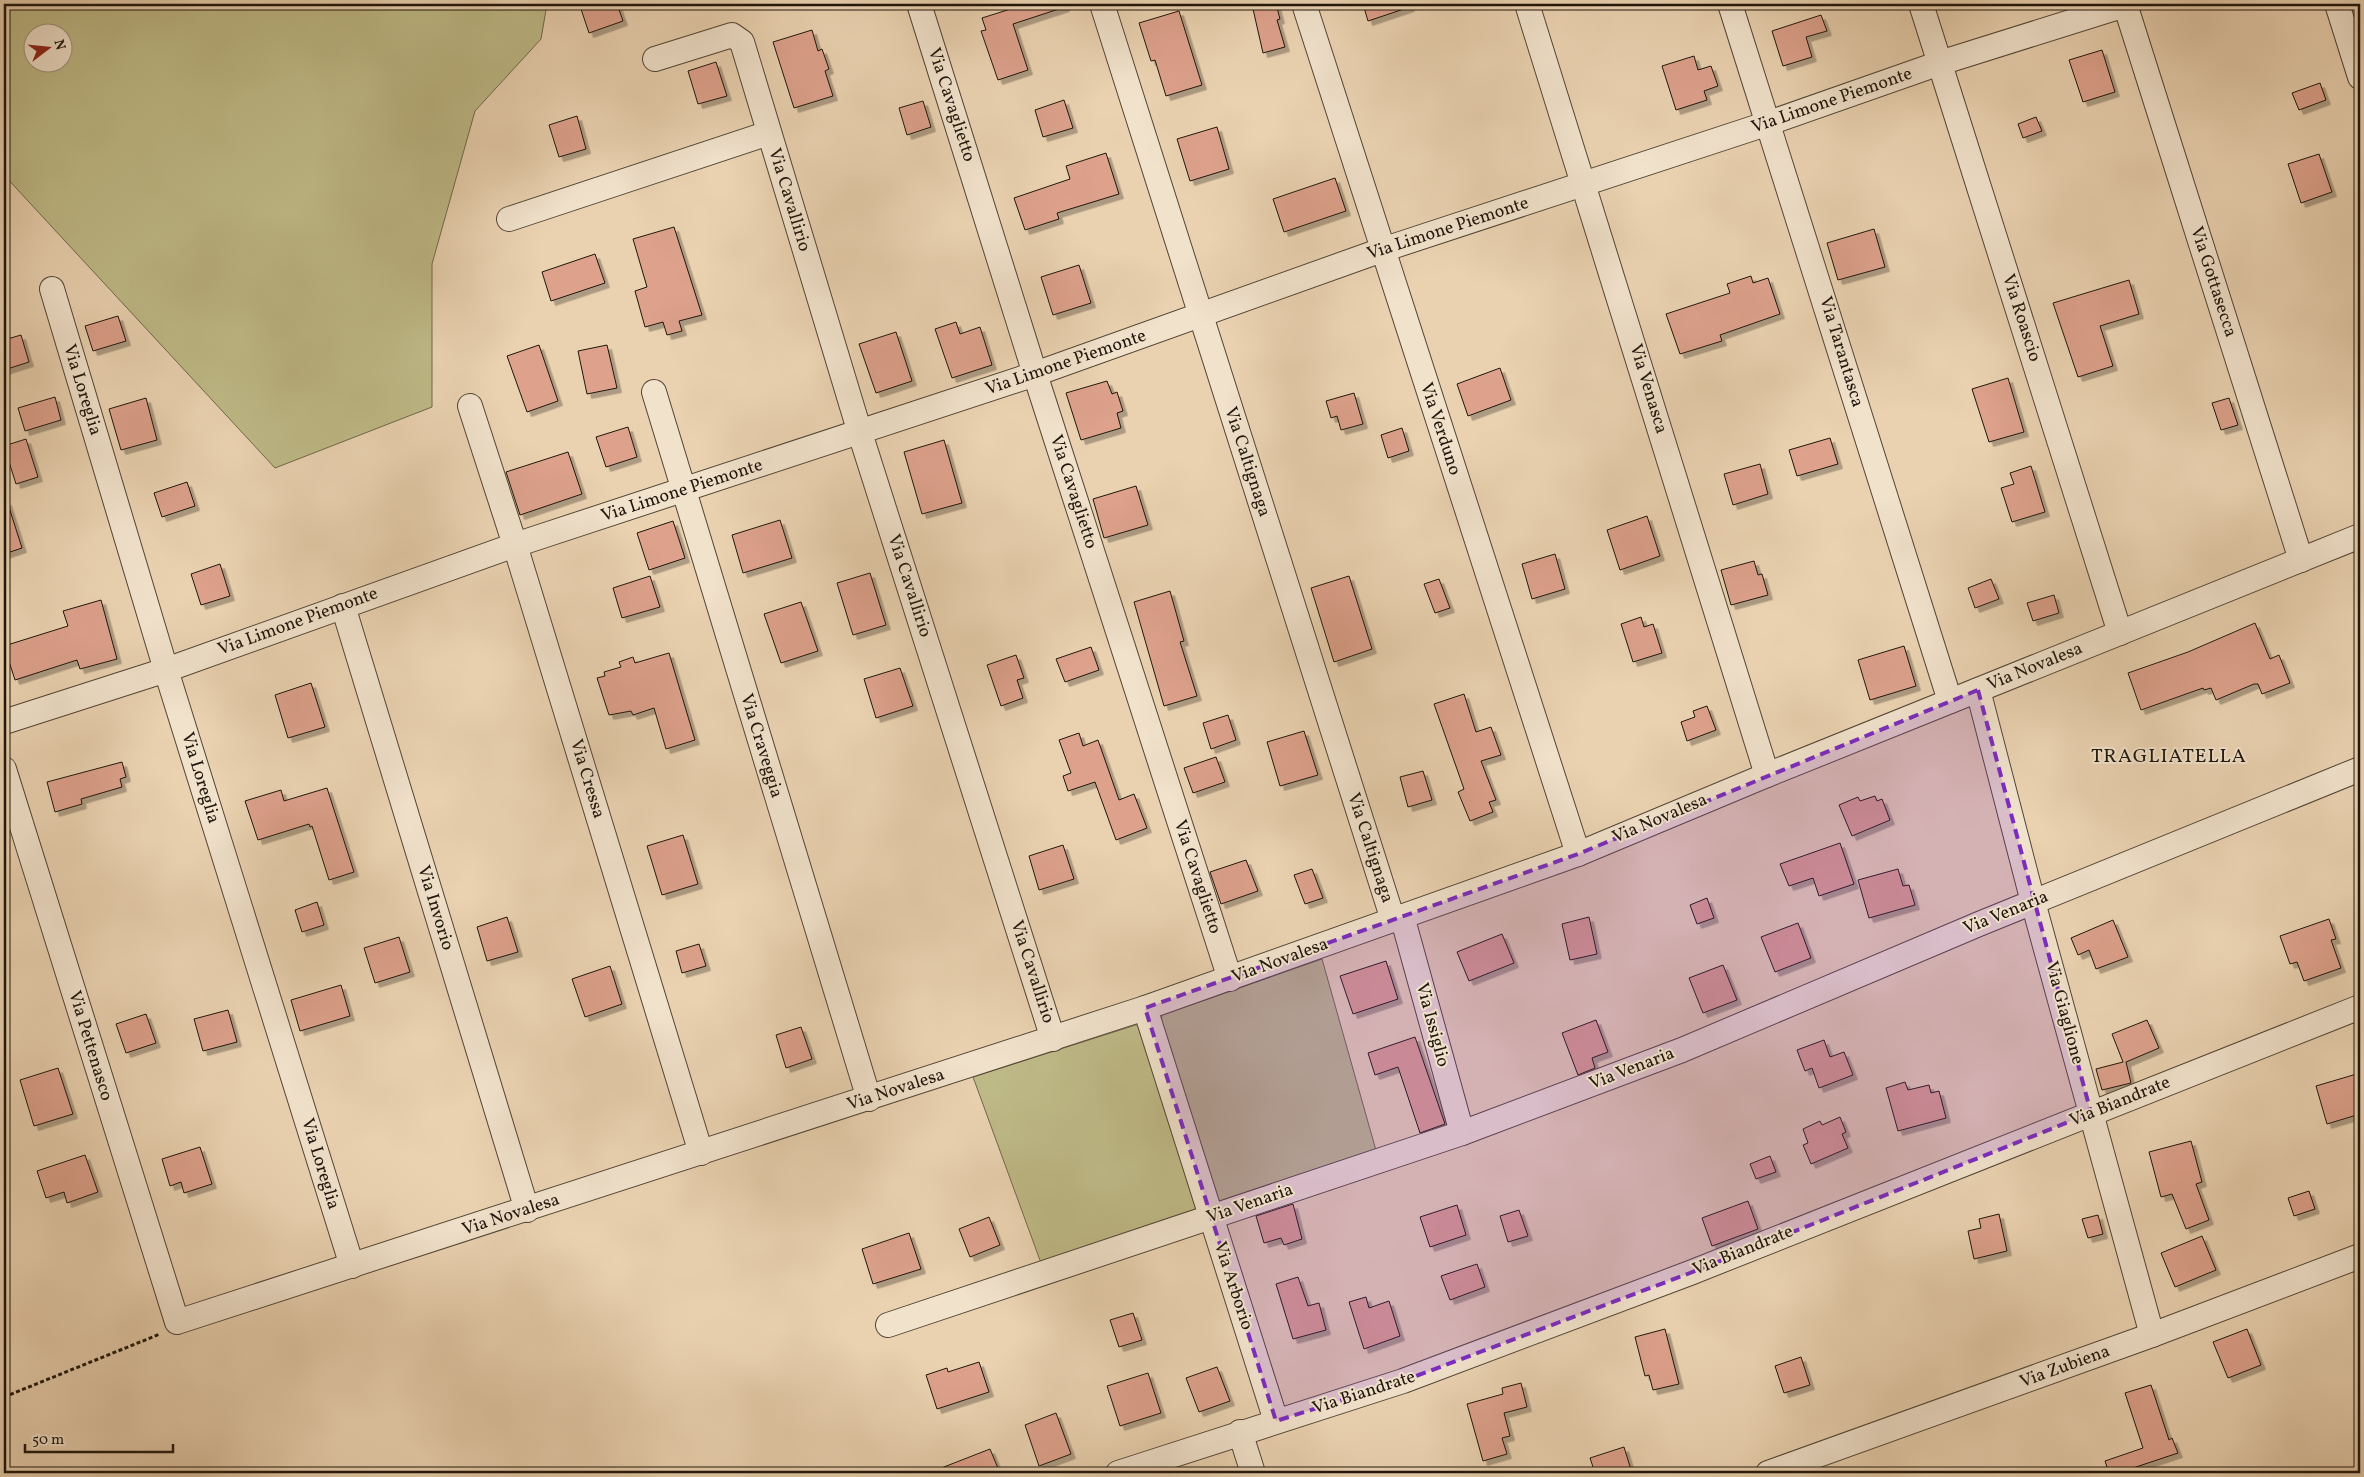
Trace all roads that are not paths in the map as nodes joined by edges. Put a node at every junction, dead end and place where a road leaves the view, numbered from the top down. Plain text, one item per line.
1 (919, 4) edge
2 (1102, 4) edge
3 (1304, 4) edge
4 (1527, 4) edge
5 (1730, 4) edge
6 (1921, 4) edge
7 (2126, 4) edge
8 (2337, 4) edge
9 (655, 59) dead end
10 (1940, 63) junction
11 (2360, 77) edge
12 (1769, 123) junction
13 (769, 133) junction
14 (1584, 184) junction
15 (509, 219) dead end
16 (1382, 250) junction
17 (52, 288) dead end
18 (1200, 316) junction
19 (1035, 374) junction
20 (654, 392) dead end
21 (470, 406) dead end
22 (860, 433) junction
23 (684, 491) junction
24 (2360, 536) edge
25 (515, 545) junction
26 (2301, 560) junction
27 (343, 606) junction
28 (2120, 633) junction
29 (166, 670) junction
30 (1978, 690) junction
31 (1950, 701) junction
32 (4, 722) edge
33 (4, 769) edge
34 (2360, 769) edge
35 (1767, 775) junction
36 (1578, 854) junction
37 (2033, 902) junction
38 (1397, 918) junction
39 (1230, 979) junction
40 (2360, 1007) edge
41 (1145, 1008) junction
42 (1053, 1039) junction
43 (869, 1099) junction
44 (2091, 1113) junction
45 (1462, 1133) junction
46 (702, 1153) junction
47 (527, 1210) junction
48 (1211, 1218) junction
49 (2360, 1256) edge
50 (352, 1266) junction
51 (177, 1322) joint
52 (888, 1325) dead end
53 (2152, 1335) junction
54 (1276, 1421) junction
55 (1240, 1432) junction
56 (1118, 1473) edge
57 (1253, 1473) edge
58 (1768, 1473) edge

1 - 19 street, Via Cavaglietto
2 - 18 street, Via Caltignaga
3 - 16 street, Via Verduno
4 - 14 street, Via Venasca
5 - 12 street, Via Tarantasca
6 - 10 street, Via Roascio
7 - 10 street, Via Limone Piemonte
7 - 26 street, Via Gottasecca
8 - 11 street
9 - 13 street, Via Cavallirio
10 - 12 street, Via Limone Piemonte
10 - 28 street, Via Roascio
12 - 14 street, Via Limone Piemonte
12 - 31 street, Via Tarantasca
13 - 15 street, Via Cavallirio
13 - 22 street, Via Cavallirio
14 - 16 street, Via Limone Piemonte
14 - 35 street, Via Venasca
16 - 18 street, Via Limone Piemonte
16 - 36 street, Via Verduno
17 - 29 street, Via Loreglia
18 - 19 street, Via Limone Piemonte
18 - 38 street, Via Caltignaga
19 - 22 street, Via Limone Piemonte
19 - 39 street, Via Cavaglietto
20 - 23 street, Via Craveggia
21 - 25 street, Via Cressa
22 - 23 street, Via Limone Piemonte
22 - 42 street, Via Cavallirio
23 - 25 street, Via Limone Piemonte
23 - 43 street, Via Craveggia
24 - 26 street, Via Novalesa
25 - 27 street, Via Limone Piemonte
25 - 46 street, Via Cressa
26 - 28 street, Via Novalesa
27 - 29 street, Via Limone Piemonte
27 - 47 street, Via Invorio
28 - 30 street, Via Novalesa
29 - 32 street, Via Limone Piemonte
29 - 50 street, Via Loreglia
30 - 31 street, Via Novalesa
30 - 37 street, Via Giaglione
31 - 35 street, Via Novalesa
33 - 51 street, Via Pettenasco
34 - 37 street, Via Venaria
35 - 36 street, Via Novalesa
36 - 38 street, Via Novalesa
37 - 44 street, Via Giaglione
37 - 45 street, Via Venaria
38 - 39 street, Via Novalesa
38 - 45 street, Via Issiglio
39 - 41 street, Via Novalesa
40 - 44 street, Via Biandrate
41 - 42 street, Via Novalesa
41 - 48 street, Via Arborio
42 - 43 street, Via Novalesa
43 - 46 street, Via Novalesa
44 - 53 street, Via Giaglione
44 - 54 street, Via Biandrate
45 - 48 street, Via Venaria
46 - 47 street, Via Novalesa
47 - 50 street, Via Novalesa
48 - 52 street, Via Venaria
48 - 54 street, Via Arborio
49 - 53 street, Via Zubiena
50 - 51 street, Via Novalesa
53 - 58 street, Via Zubiena
54 - 55 street, Via Biandrate
55 - 56 street, Via Biandrate
55 - 57 street

